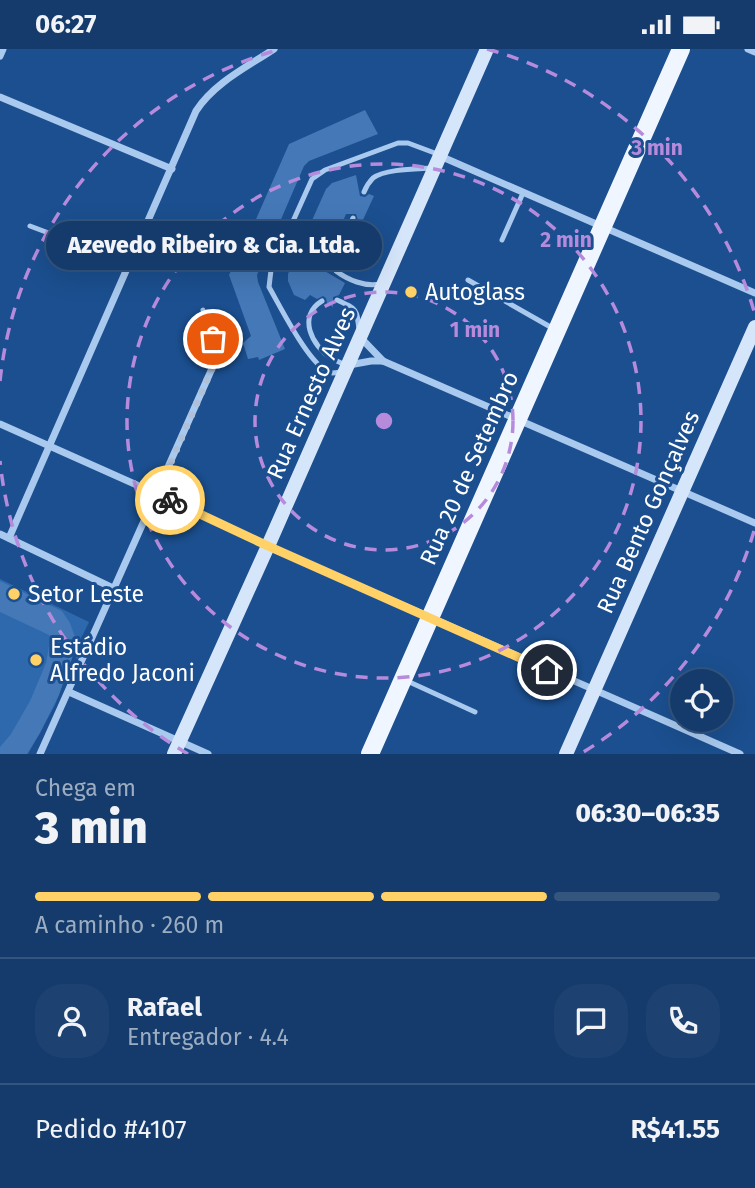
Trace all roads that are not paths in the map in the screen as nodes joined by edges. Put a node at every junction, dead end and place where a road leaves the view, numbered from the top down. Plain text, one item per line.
1 (3, 49) edge
2 (274, 49) edge
3 (487, 49) edge
4 (681, 49) edge
5 (748, 49) edge
6 (755, 52) edge
7 (0, 56) edge
8 (0, 97) edge
9 (437, 162) junction
10 (172, 169) junction
11 (364, 193) dead end
12 (523, 193) junction
13 (353, 218) dead end
14 (30, 226) dead end
15 (603, 226) junction
16 (502, 240) dead end
17 (127, 266) junction
18 (468, 280) dead end
19 (384, 283) junction
20 (755, 293) edge
21 (337, 300) dead end
22 (322, 301) dead end
23 (203, 310) dead end
24 (755, 327) edge
25 (557, 331) junction
26 (360, 337) junction
27 (383, 361) junction
28 (214, 364) joint
29 (347, 366) junction
30 (518, 419) junction
31 (0, 424) edge
32 (49, 446) junction
33 (683, 490) junction
34 (157, 494) junction
35 (755, 523) edge
36 (0, 534) edge
37 (9, 538) junction
38 (268, 546) junction
39 (115, 589) junction
40 (430, 618) junction
41 (403, 679) junction
42 (594, 690) junction
43 (69, 692) junction
44 (475, 712) dead end
45 (177, 748) edge
46 (40, 754) edge
47 (208, 754) edge
48 (370, 754) edge
49 (566, 754) edge
50 (740, 754) edge

1 - 7 street
2 - 10 street
3 - 9 street, Rua Ernesto Alves
4 - 15 main road, Rua 20 de Setembro
5 - 6 street
8 - 10 street
9 - 11 lane
9 - 12 street
9 - 19 street, Rua Ernesto Alves
9 - 29 lane
10 - 17 street
12 - 15 street
12 - 16 lane
13 - 19 lane
14 - 17 lane
15 - 20 street
15 - 25 main road, Rua 20 de Setembro
17 - 32 street
18 - 25 lane
19 - 26 street, Rua Ernesto Alves
21 - 26 lane
22 - 29 lane
23 - 28 lane
24 - 33 street, Rua Bento Gonçalves
25 - 30 main road, Rua 20 de Setembro
26 - 27 street
26 - 29 street, Rua Ernesto Alves
27 - 29 street
27 - 30 street
28 - 34 street
29 - 38 street, Rua Ernesto Alves
30 - 33 street
30 - 40 main road, Rua 20 de Setembro
31 - 32 street
32 - 34 street
32 - 37 street
33 - 35 street
33 - 42 street, Rua Bento Gonçalves
34 - 38 street
34 - 39 street
36 - 37 street
37 - 39 street
38 - 40 street
38 - 45 street, Rua Ernesto Alves
39 - 43 street
40 - 41 main road, Rua 20 de Setembro
40 - 42 street
41 - 44 lane
41 - 48 main road, Rua 20 de Setembro
42 - 49 street, Rua Bento Gonçalves
42 - 50 street
43 - 45 street
43 - 46 street
45 - 47 street

